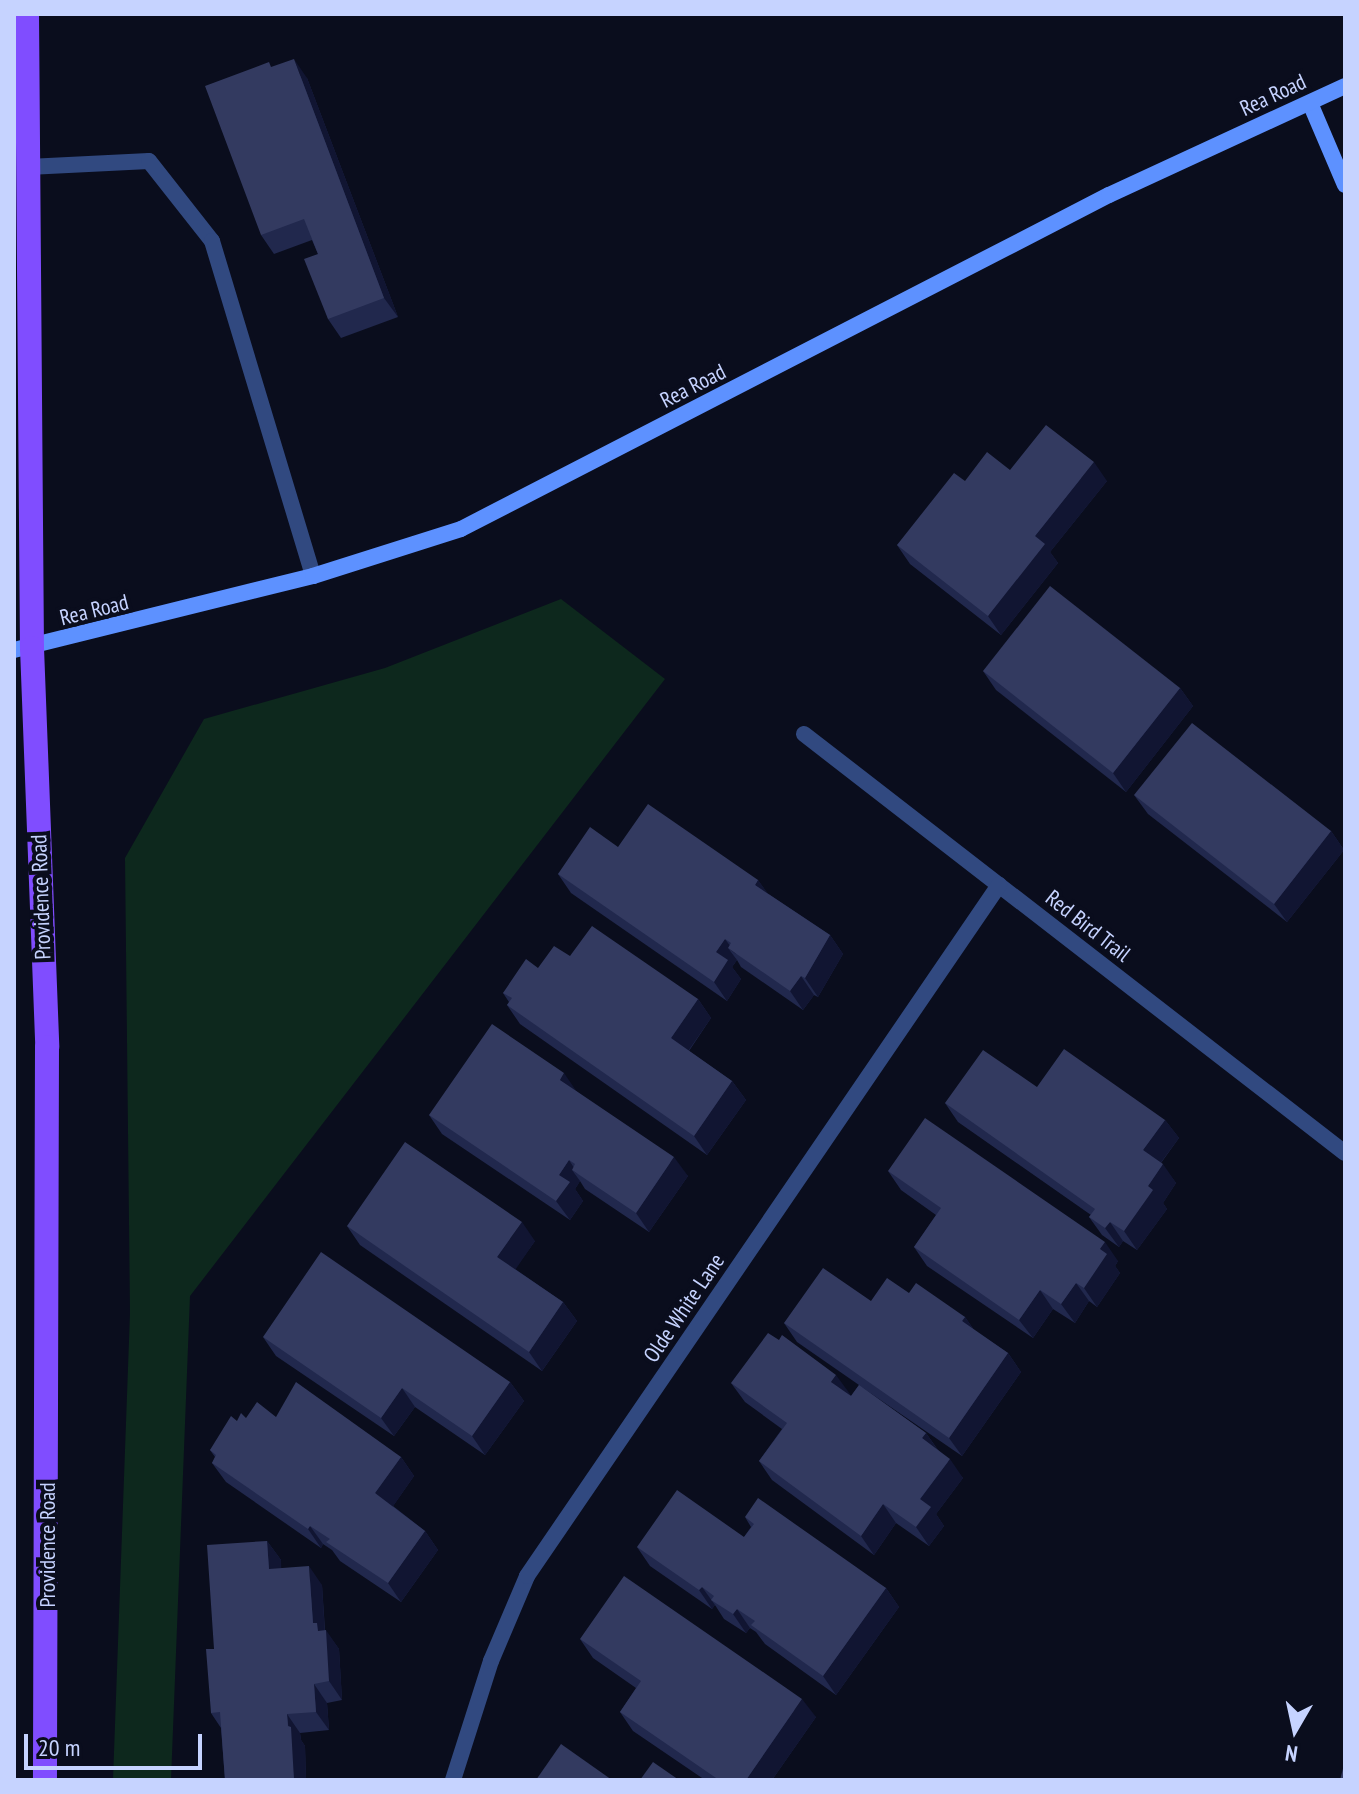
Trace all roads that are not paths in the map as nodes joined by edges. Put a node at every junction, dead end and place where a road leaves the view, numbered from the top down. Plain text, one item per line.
1 (27, 14) edge
2 (1345, 86) edge
3 (1310, 103) junction
4 (28, 167) junction
5 (1345, 185) edge
6 (313, 576) junction
7 (23, 649) edge
8 (804, 734) dead end
9 (999, 885) junction
10 (1345, 1153) edge
11 (45, 1780) edge
12 (453, 1780) edge

1 - 4 main road, Providence Road
2 - 3 main road, Rea Road
3 - 5 main road
3 - 6 main road, Rea Road
4 - 6 street
4 - 7 main road, Providence Road
6 - 7 main road, Rea Road
7 - 11 main road, Providence Road
8 - 9 street, Red Bird Trail
9 - 10 street, Red Bird Trail
9 - 12 street, Olde White Lane

